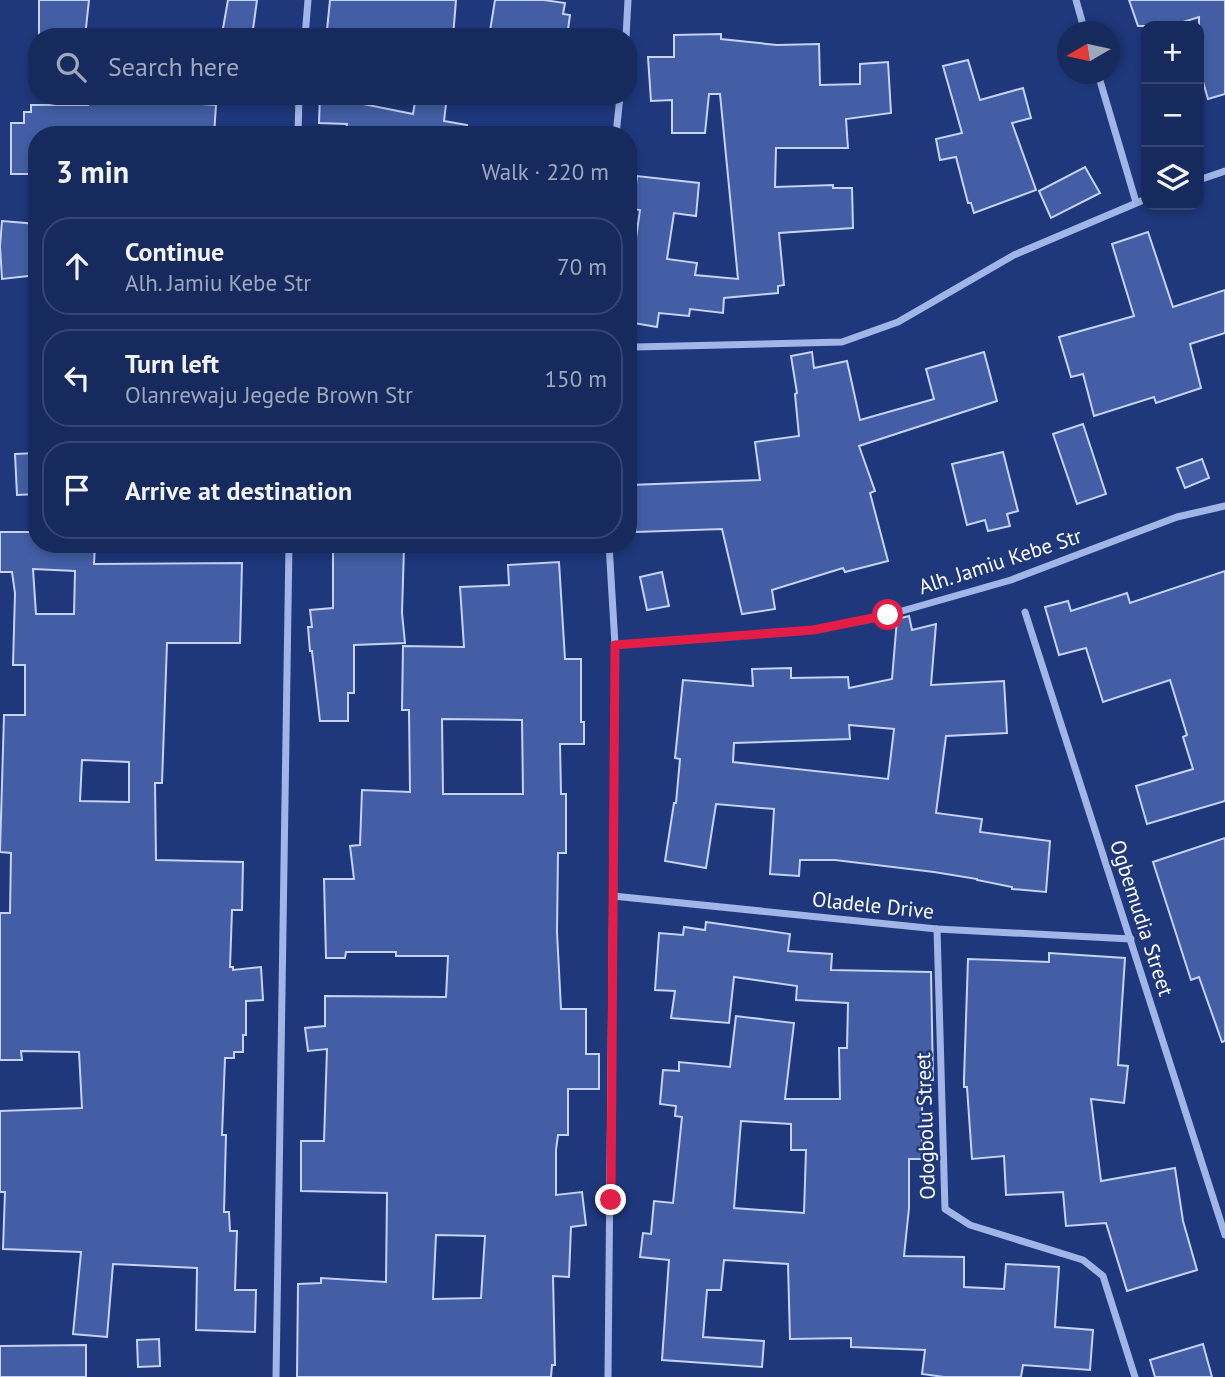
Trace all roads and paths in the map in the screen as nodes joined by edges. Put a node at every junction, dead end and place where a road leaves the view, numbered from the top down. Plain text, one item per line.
1 (309, 0) edge
2 (628, 0) edge
3 (1076, 0) edge
4 (1082, 21) edge
5 (306, 28) edge
6 (626, 28) edge
7 (1101, 84) edge
8 (299, 105) edge
9 (619, 105) edge
10 (298, 126) edge
11 (617, 126) edge
12 (1225, 171) edge
13 (1204, 178) edge
14 (1141, 200) edge
15 (1136, 202) junction
16 (637, 347) edge
17 (1225, 506) edge
18 (289, 553) edge
19 (610, 553) edge
20 (1025, 612) dead end
21 (615, 645) junction
22 (613, 896) junction
23 (937, 929) junction
24 (1131, 939) junction
25 (1225, 1235) edge
26 (276, 1377) edge
27 (608, 1377) edge
28 (1135, 1377) edge

1 - 5 street
2 - 6 street
3 - 4 street
7 - 15 street
8 - 10 street
9 - 11 street
12 - 13 street
14 - 15 street
15 - 16 street
17 - 21 street, Alh. Jamiu Kebe Str
18 - 26 street
19 - 21 street
20 - 24 street, Ogbemudia Street
21 - 22 street
22 - 23 street, Oladele Drive
22 - 27 street
23 - 24 street, Oladele Drive
23 - 28 street, Odogbolu Street
24 - 25 street, Ogbemudia Street

